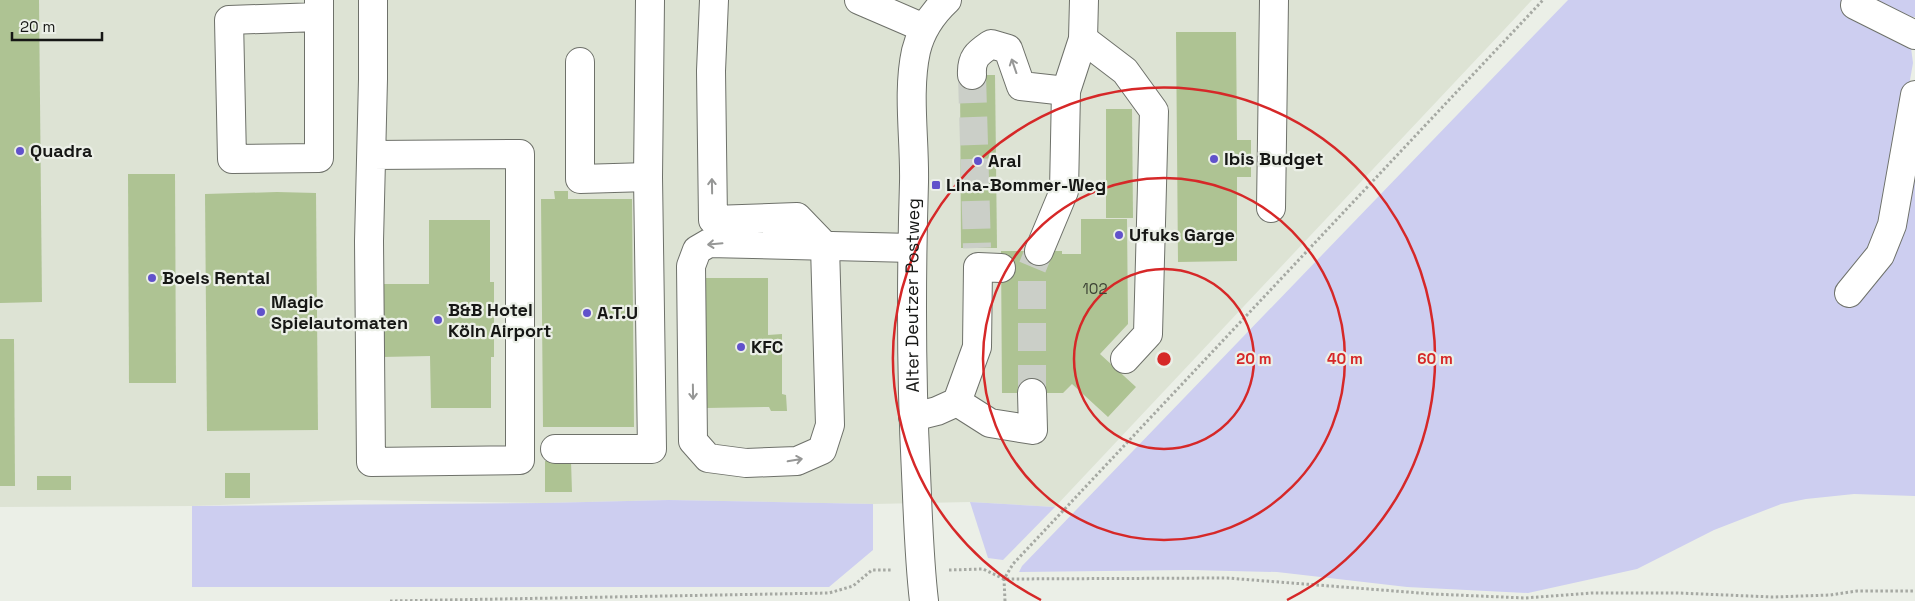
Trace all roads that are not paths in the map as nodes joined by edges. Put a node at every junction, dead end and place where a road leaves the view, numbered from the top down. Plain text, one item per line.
1 (373, 0) edge
2 (650, 0) edge
3 (714, 0) edge
4 (859, 0) edge
5 (947, 0) edge
6 (1084, 0) edge
7 (1274, 0) edge
8 (1855, 5) dead end
9 (319, 9) edge
10 (924, 28) junction
11 (1915, 35) edge
12 (1083, 39) junction
13 (580, 62) dead end
14 (972, 75) tunnel mouth
15 (1066, 91) junction
16 (1915, 95) edge
17 (372, 155) junction
18 (648, 177) junction
19 (1271, 208) dead end
20 (824, 246) junction
21 (912, 248) junction
22 (1039, 251) tunnel mouth
23 (985, 261) tunnel mouth
24 (1849, 293) dead end
25 (1126, 359) dead end
26 (1032, 393) tunnel mouth
27 (957, 402) junction
28 (913, 417) junction
29 (555, 449) dead end
30 (924, 601) edge

1 - 17 street
2 - 18 street
20 -> 3 street
4 - 10 street
5 - 10 street, Alter Deutzer Postweg
6 - 12 street
7 - 19 street
8 - 11 street
9 - 9 street
10 - 21 street, Alter Deutzer Postweg
12 - 15 street
12 - 25 street
13 - 18 street
15 -> 14 street
15 - 22 street
16 - 24 street
17 - 17 street
18 - 29 street
20 -> 20 street
20 - 21 street
21 - 28 street, Alter Deutzer Postweg
23 - 27 street
26 - 27 street
27 - 28 street
28 - 30 street, Alter Deutzer Postweg

